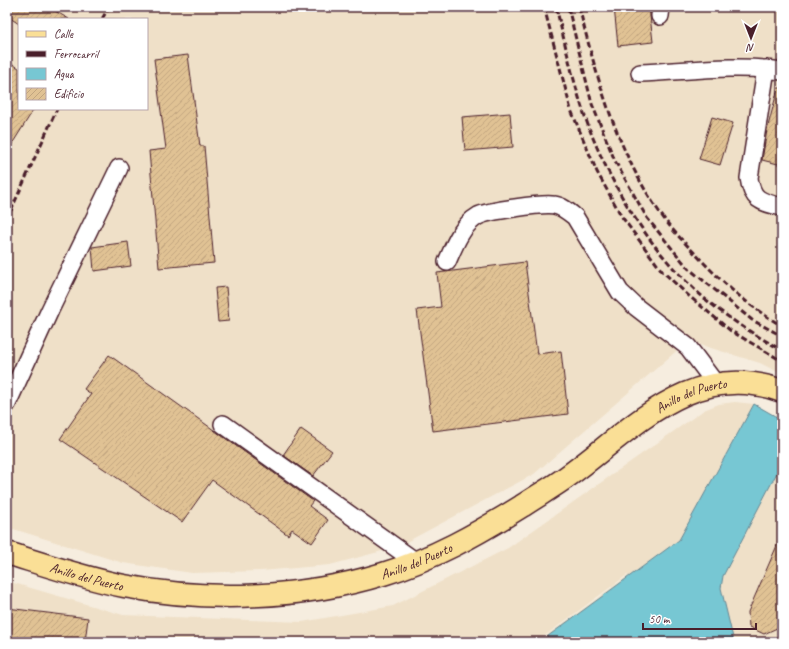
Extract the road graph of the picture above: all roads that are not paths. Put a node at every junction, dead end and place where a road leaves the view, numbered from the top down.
1 (774, 70) edge
2 (640, 73) dead end
3 (119, 168) dead end
4 (782, 207) edge
5 (448, 262) dead end
6 (715, 383) junction
7 (782, 390) edge
8 (7, 404) edge
9 (223, 424) dead end
10 (7, 552) edge
11 (416, 562) junction

1 - 2 lane
1 - 4 lane
3 - 8 lane
5 - 6 lane
6 - 7 main road, Anillo del Puerto
6 - 11 main road, Anillo del Puerto
9 - 11 lane
10 - 11 main road, Anillo del Puerto

